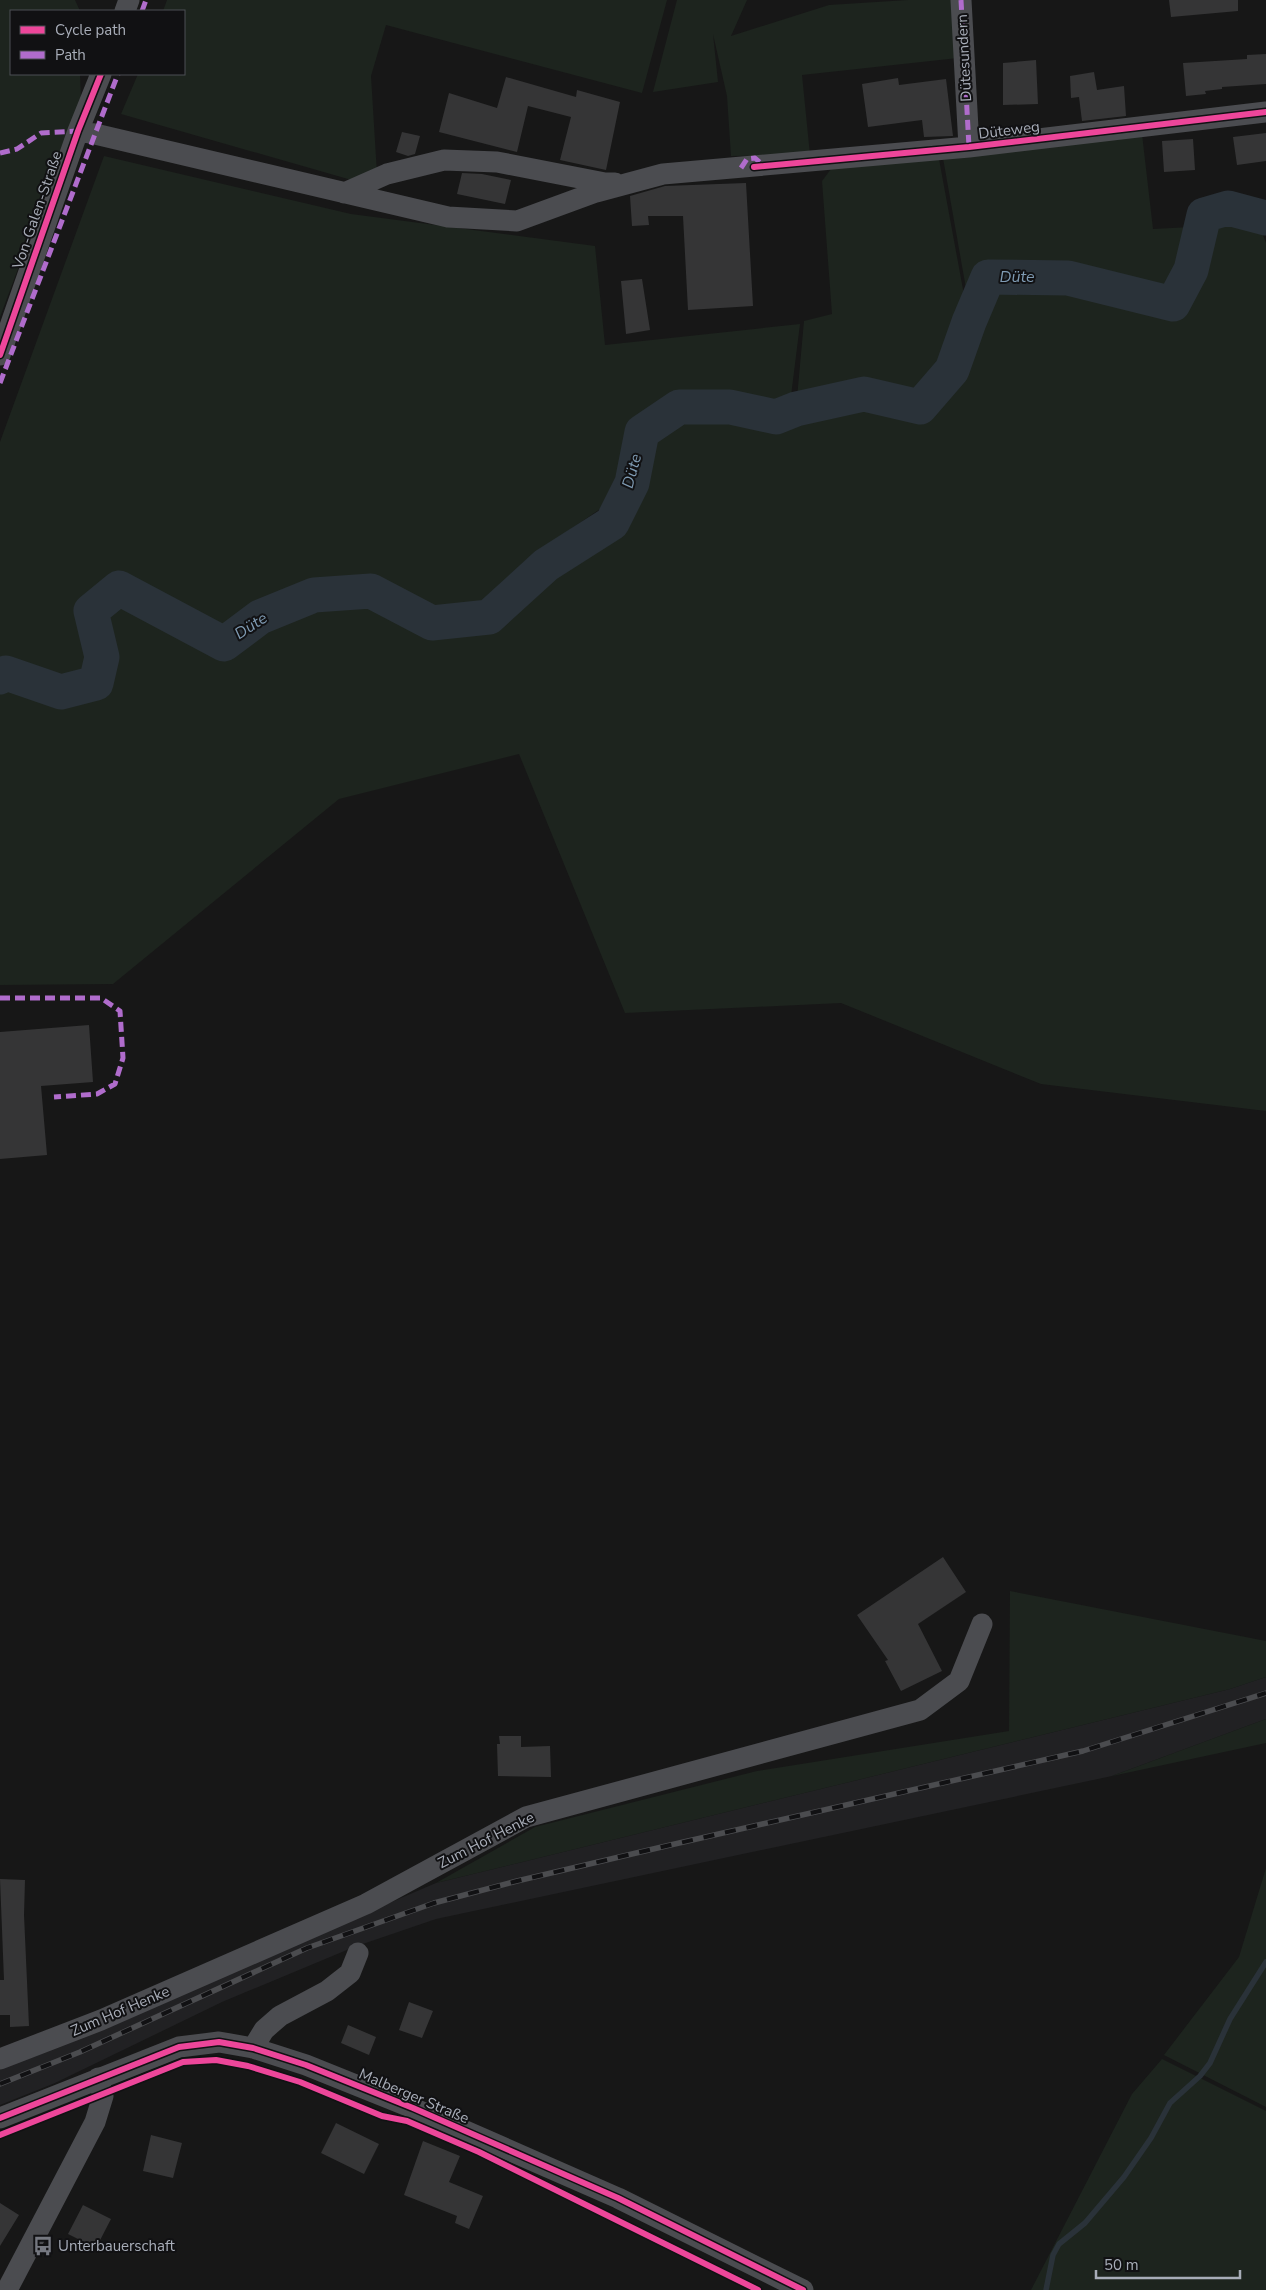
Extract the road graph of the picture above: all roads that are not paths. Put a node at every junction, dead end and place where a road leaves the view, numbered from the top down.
1 (961, 0) edge
2 (100, 75) edge
3 (1266, 112) edge
4 (78, 131) junction
5 (969, 147) junction
6 (634, 182) junction
7 (344, 193) junction
8 (0, 355) edge
9 (982, 1624) dead end
10 (358, 1953) dead end
11 (253, 2048) junction
12 (0, 2059) edge
13 (98, 2078) junction
14 (0, 2118) edge
15 (7, 2290) edge
16 (803, 2290) edge

1 - 5 street, Dütesundern
2 - 4 street, Von-Galen-Straße
3 - 5 street, Düteweg
4 - 7 street
4 - 8 street, Von-Galen-Straße
5 - 6 street, Düteweg
6 - 7 street
6 - 7 street
9 - 12 street, Zum Hof Henke
10 - 11 street
11 - 13 street, Malberger Straße
11 - 16 street, Malberger Straße
13 - 14 street, Malberger Straße
13 - 15 street

